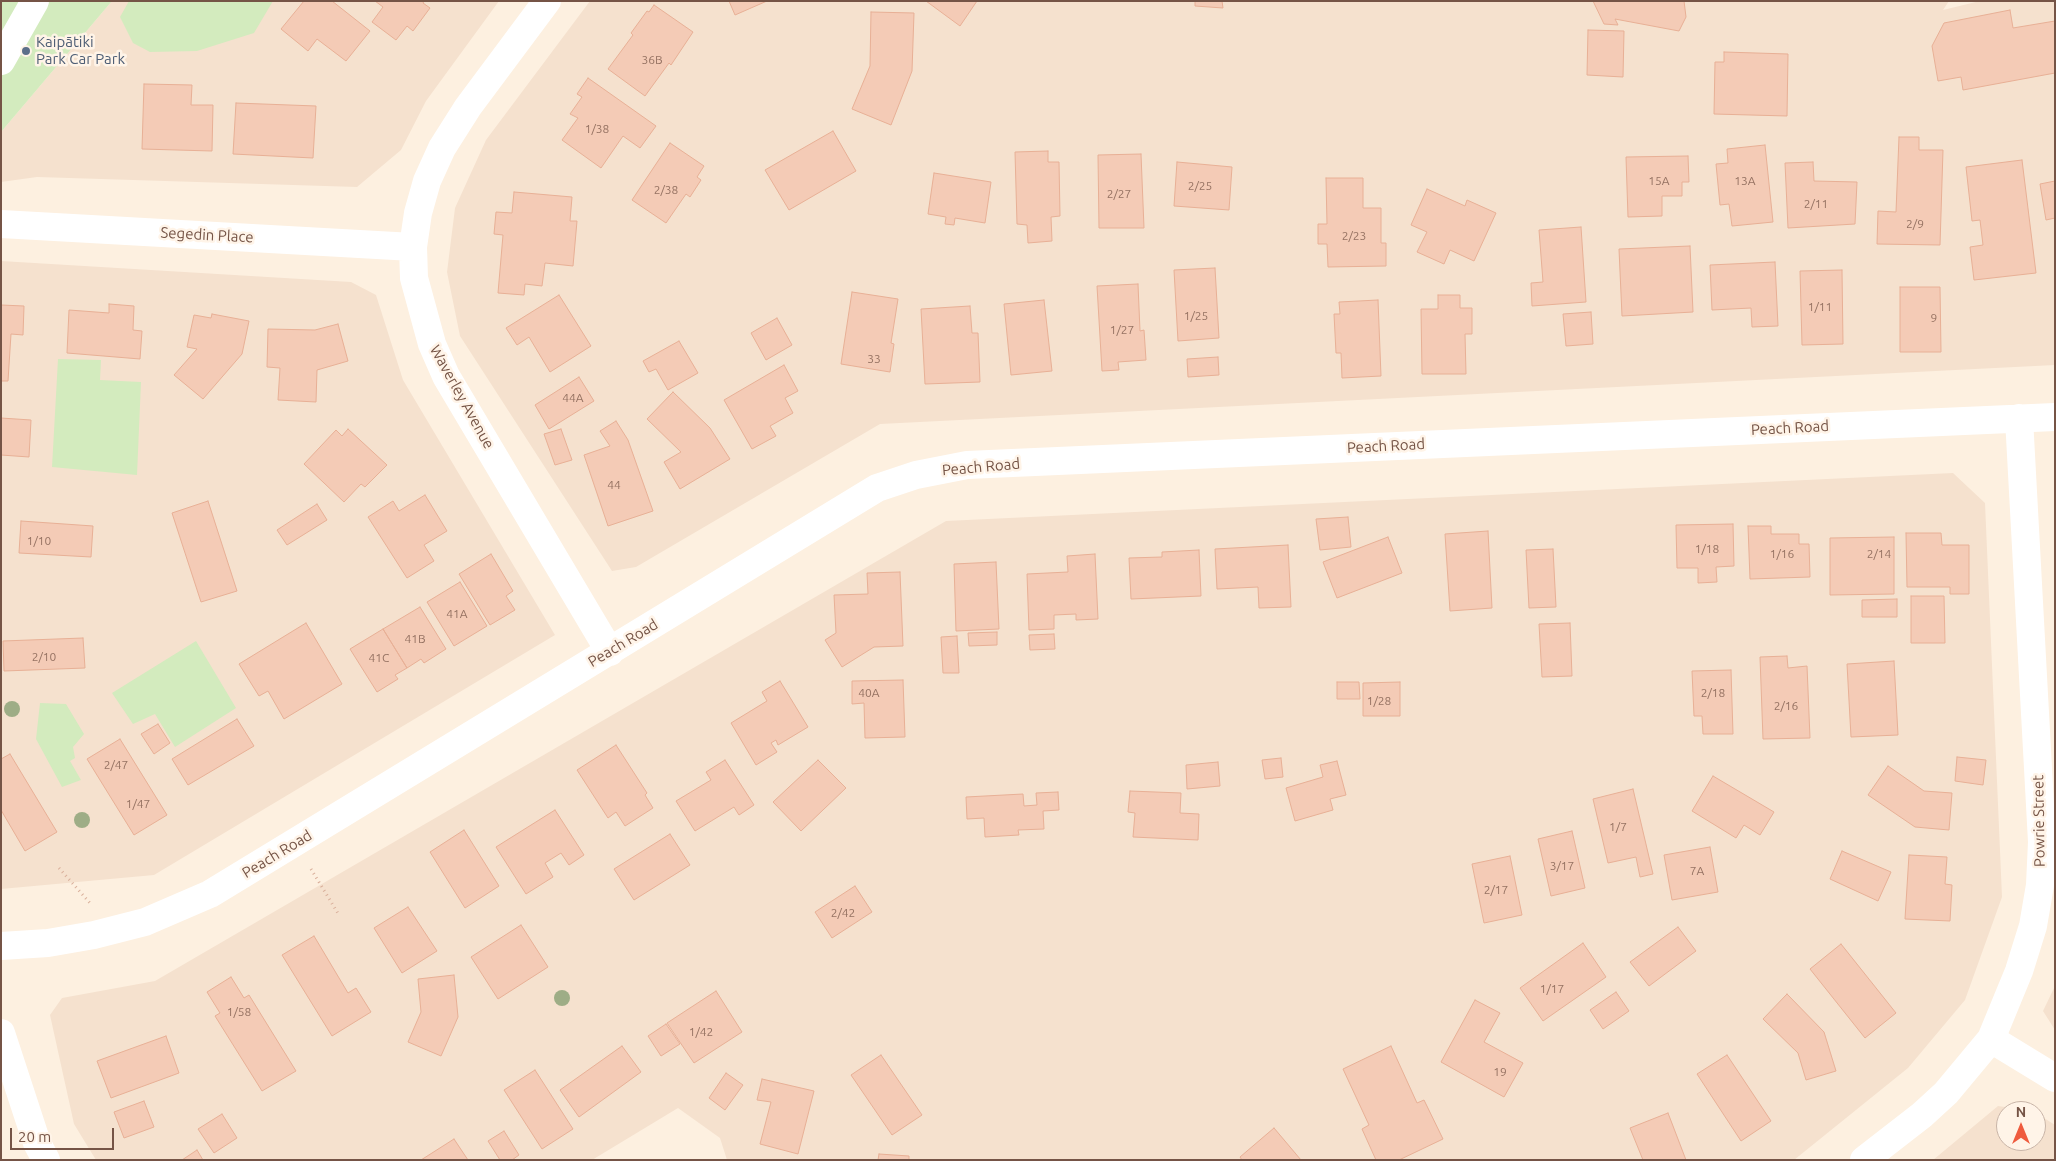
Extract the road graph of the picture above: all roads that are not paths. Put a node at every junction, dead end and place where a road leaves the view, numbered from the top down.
1 (35, 1) edge
2 (547, 1) edge
3 (1, 61) edge
4 (1, 224) edge
5 (414, 247) junction
6 (2055, 417) edge
7 (2020, 418) junction
8 (610, 652) junction
9 (1, 946) edge
10 (1, 1033) edge
11 (1991, 1039) junction
12 (2055, 1078) edge
13 (46, 1160) edge
14 (1864, 1160) edge

1 - 3 street
2 - 5 street, Waverley Avenue
4 - 5 street, Segedin Place
5 - 8 street, Waverley Avenue
6 - 7 street, Peach Road
7 - 8 street, Peach Road
7 - 11 street, Powrie Street
8 - 9 street, Peach Road
10 - 13 street
11 - 12 street
11 - 14 street, Powrie Street

